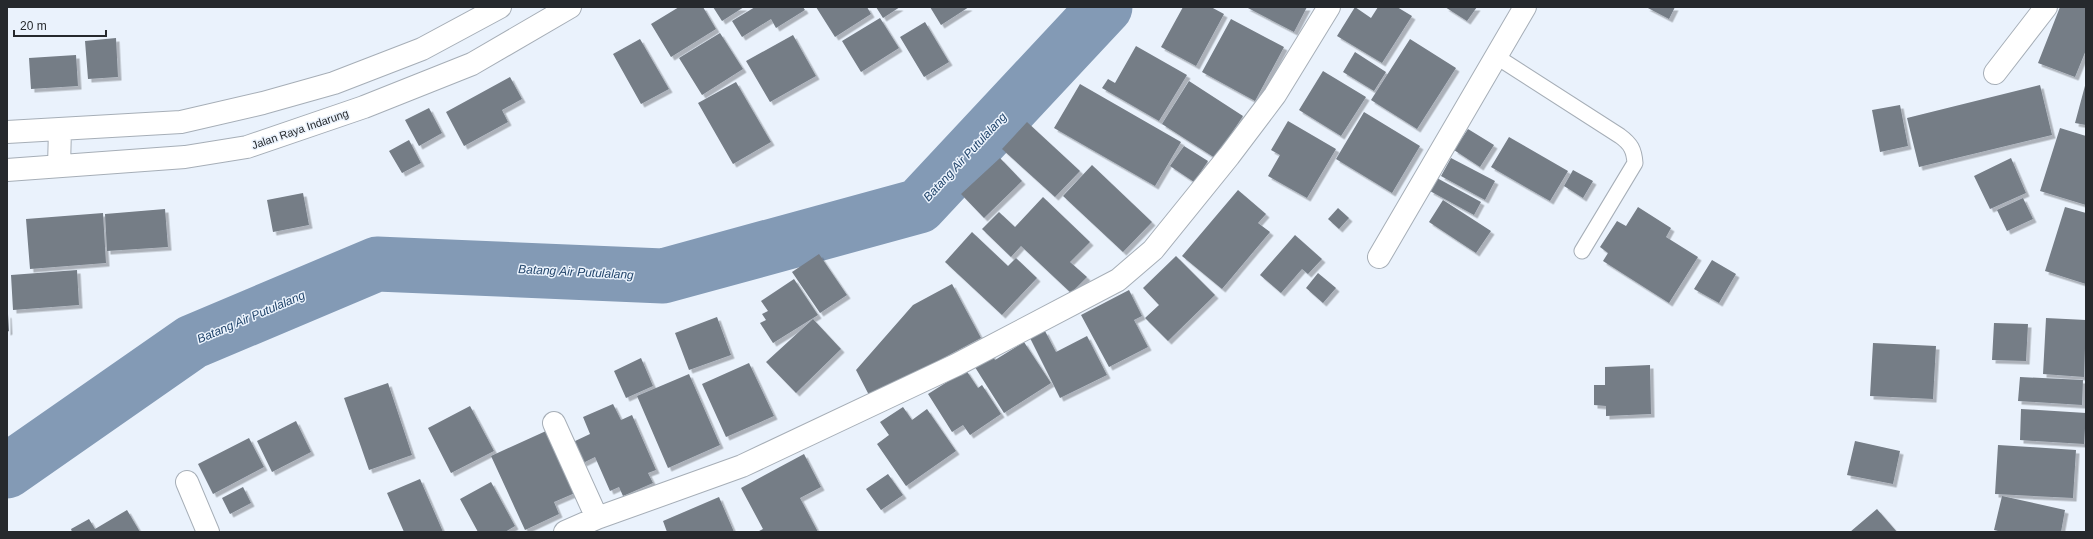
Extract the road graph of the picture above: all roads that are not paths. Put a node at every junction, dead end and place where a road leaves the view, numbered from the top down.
1 (500, 7) edge
2 (569, 7) edge
3 (1329, 7) edge
4 (1525, 7) edge
5 (2046, 7) edge
6 (1497, 57) junction
7 (1995, 73) dead end
8 (60, 129) junction
9 (7, 132) edge
10 (58, 166) junction
11 (7, 170) edge
12 (1582, 251) dead end
13 (1379, 257) dead end
14 (554, 423) dead end
15 (187, 482) dead end
16 (597, 518) junction
17 (208, 532) edge
18 (565, 532) edge

1 - 8 main road
2 - 10 main road, Jalan Raya Indarung
3 - 16 main road
4 - 6 main road
5 - 7 main road
6 - 12 lane
6 - 13 main road
8 - 9 main road
8 - 10 main road
10 - 11 main road, Jalan Raya Indarung
14 - 16 main road
15 - 17 main road
16 - 18 main road

